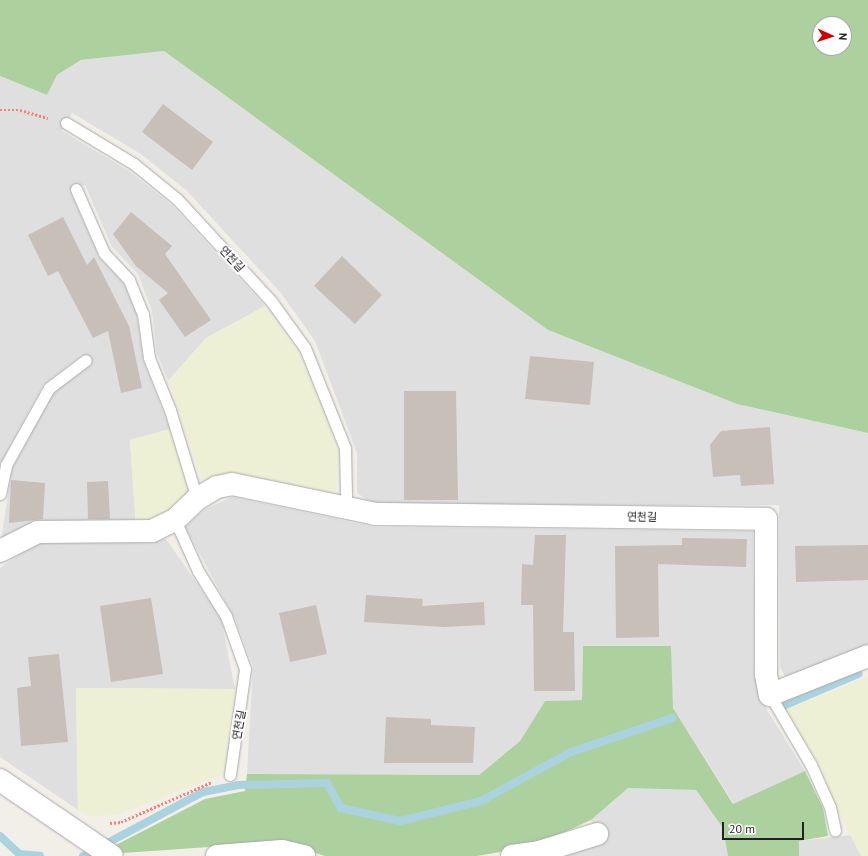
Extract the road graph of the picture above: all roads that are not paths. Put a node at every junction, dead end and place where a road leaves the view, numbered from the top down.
1 (66, 123) road end
2 (76, 189) dead end
3 (86, 360) dead end
4 (0, 494) edge
5 (197, 499) junction
6 (343, 508) junction
7 (175, 520) junction
8 (0, 551) edge
9 (868, 656) edge
10 (770, 695) junction
11 (230, 776) road end
12 (0, 780) edge
13 (835, 830) dead end
14 (597, 834) dead end
15 (110, 855) edge
16 (217, 856) edge
17 (304, 856) edge
18 (512, 856) edge

1 - 6 lane, 연천길
2 - 5 lane
3 - 4 lane
5 - 6 street, 연천길
5 - 7 street, 연천길
6 - 10 street, 연천길
7 - 8 street, 연천길
7 - 11 lane, 연천길
9 - 10 street
10 - 13 lane, 연천길
12 - 15 street
14 - 18 street
16 - 17 street

